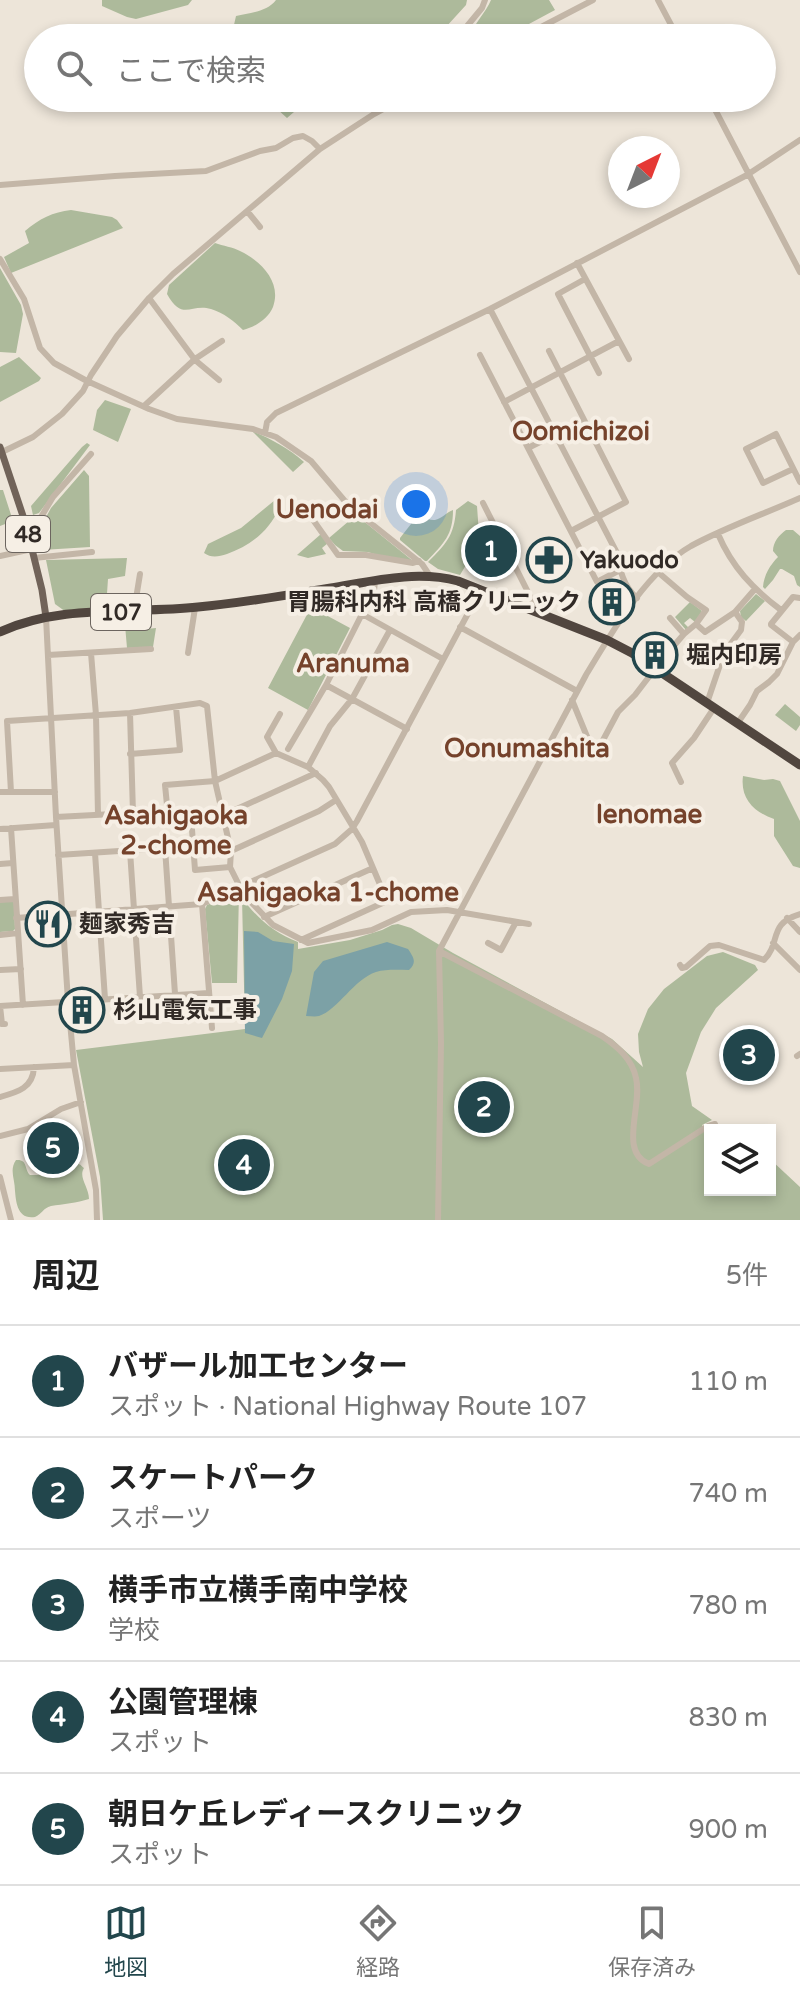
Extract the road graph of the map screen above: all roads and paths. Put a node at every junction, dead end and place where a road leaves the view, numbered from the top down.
1 (485, 0) edge
2 (593, 0) edge
3 (658, 0) edge
4 (469, 24) edge
5 (547, 24) edge
6 (671, 24) edge
7 (378, 112) edge
8 (716, 112) edge
9 (800, 140) edge
10 (320, 149) junction
11 (749, 174) junction
12 (0, 185) edge
13 (247, 211) junction
14 (260, 227) dead end
15 (0, 259) edge
16 (577, 263) junction
17 (800, 272) edge
18 (585, 279) junction
19 (149, 298) junction
20 (490, 309) junction
21 (222, 341) dead end
22 (619, 341) junction
23 (549, 351) dead end
24 (480, 355) dead end
25 (590, 357) junction
26 (629, 359) dead end
27 (195, 360) junction
28 (560, 373) junction
29 (599, 373) dead end
30 (219, 380) dead end
31 (87, 381) junction
32 (531, 387) junction
33 (504, 402) junction
34 (144, 406) junction
35 (584, 420) junction
36 (265, 433) junction
37 (556, 434) junction
38 (528, 448) junction
39 (1, 450) edge
40 (91, 454) dead end
41 (793, 469) junction
42 (800, 482) edge
43 (800, 498) edge
44 (483, 503) dead end
45 (598, 516) junction
46 (311, 517) dead end
47 (26, 525) junction
48 (571, 531) junction
49 (718, 534) junction
50 (92, 552) dead end
51 (33, 553) junction
52 (0, 556) edge
53 (419, 561) junction
54 (620, 570) junction
55 (659, 573) junction
56 (140, 574) dead end
57 (430, 576) junction
58 (375, 581) junction
59 (755, 589) junction
60 (480, 591) junction
61 (637, 598) junction
62 (800, 598) edge
63 (195, 608) junction
64 (534, 610) junction
65 (781, 610) junction
66 (134, 611) junction
67 (735, 612) junction
68 (362, 614) junction
69 (46, 617) junction
70 (670, 618) dead end
71 (696, 624) junction
72 (460, 627) junction
73 (390, 630) junction
74 (0, 632) edge
75 (684, 634) junction
76 (800, 635) edge
77 (607, 640) junction
78 (793, 642) junction
79 (151, 649) dead end
80 (91, 653) junction
81 (188, 653) dead end
82 (48, 655) junction
83 (443, 659) junction
84 (656, 669) junction
85 (326, 685) junction
86 (577, 691) junction
87 (352, 699) junction
88 (572, 700) junction
89 (711, 706) junction
90 (176, 707) junction
91 (130, 713) junction
92 (280, 714) dead end
93 (96, 715) junction
94 (51, 717) junction
95 (737, 724) junction
96 (407, 729) junction
97 (288, 749) dead end
98 (0, 752) edge
99 (8, 752) junction
100 (276, 753) junction
101 (130, 754) junction
102 (800, 765) edge
103 (308, 767) junction
104 (316, 773) junction
105 (215, 781) junction
106 (681, 782) dead end
107 (0, 792) edge
108 (11, 792) junction
109 (55, 792) junction
110 (336, 800) junction
111 (133, 813) junction
112 (98, 815) junction
113 (168, 815) junction
114 (221, 815) junction
115 (191, 816) junction
116 (56, 821) junction
117 (11, 828) junction
118 (0, 829) edge
119 (352, 829) junction
120 (130, 851) junction
121 (231, 851) junction
122 (95, 853) junction
123 (58, 855) junction
124 (13, 863) junction
125 (0, 864) edge
126 (230, 867) junction
127 (373, 868) junction
128 (240, 887) junction
129 (15, 899) junction
130 (0, 900) edge
131 (202, 904) junction
132 (169, 907) junction
133 (133, 910) junction
134 (99, 912) junction
135 (459, 913) junction
136 (800, 914) edge
137 (61, 915) junction
138 (264, 917) junction
139 (16, 918) junction
140 (787, 918) junction
141 (516, 922) junction
142 (529, 924) dead end
143 (800, 932) edge
144 (18, 933) junction
145 (0, 935) edge
146 (301, 940) junction
147 (488, 943) dead end
148 (773, 943) junction
149 (439, 951) junction
150 (680, 965) dead end
151 (21, 969) junction
152 (0, 970) edge
153 (800, 970) edge
154 (209, 993) junction
155 (175, 994) junction
156 (140, 997) junction
157 (105, 999) junction
158 (68, 1001) junction
159 (23, 1005) junction
160 (0, 1006) edge
161 (5, 1024) dead end
162 (212, 1028) dead end
163 (74, 1065) junction
164 (34, 1067) junction
165 (0, 1069) edge
166 (0, 1097) edge
167 (81, 1102) junction
168 (704, 1130) edge
169 (0, 1136) edge
170 (0, 1177) edge
171 (11, 1220) edge
172 (97, 1220) edge
173 (438, 1220) edge

1 - 4 street
2 - 5 street
3 - 6 street
7 - 10 street
8 - 11 street
9 - 11 street
10 - 12 street
10 - 13 street
11 - 16 street
11 - 17 street
13 - 14 street
13 - 19 street
15 - 31 street
16 - 18 street
16 - 20 street
18 - 22 street
18 - 25 street
19 - 27 street
19 - 31 street
20 - 32 street
20 - 36 street
21 - 27 street
22 - 25 street
22 - 26 street
23 - 28 street
24 - 33 street
25 - 28 street
25 - 29 street
27 - 30 street
27 - 34 street
28 - 32 street
28 - 35 street
31 - 34 street
31 - 39 street
32 - 33 street
32 - 37 street
33 - 38 street
34 - 36 street
35 - 37 street
35 - 45 street
36 - 53 street
37 - 38 street
37 - 45 street
38 - 48 street
39 - 47 main road, 48
40 - 47 street
41 - 41 street
41 - 42 street
43 - 49 street
44 - 64 street
45 - 48 street
45 - 54 street
46 - 53 street
47 - 51 main road, 48
48 - 54 street
49 - 55 street
49 - 59 street
50 - 51 street
51 - 52 street
51 - 69 main road, 48
53 - 57 street
54 - 61 street
55 - 61 street
55 - 71 street
56 - 66 street
57 - 58 highway, 107
57 - 60 highway, 107
58 - 63 highway, 107
58 - 68 street
59 - 65 street
59 - 67 street
60 - 64 highway, 107
60 - 72 street
61 - 77 street
62 - 65 street
63 - 66 highway, 107
63 - 81 street
64 - 77 highway, 107
65 - 78 street
66 - 69 highway, 107
67 - 71 street
67 - 89 street
68 - 73 street
68 - 85 street
69 - 74 highway, 107
69 - 82 street
70 - 75 street
71 - 75 street
72 - 83 street
72 - 86 street
73 - 83 street
73 - 87 street
75 - 84 street
76 - 78 street
77 - 84 highway, 107
77 - 86 street
78 - 95 street
79 - 80 street
80 - 82 street
80 - 93 street
82 - 94 street
83 - 96 street
84 - 88 street
84 - 89 highway, 107
85 - 87 street
85 - 97 street
86 - 88 street
87 - 96 street
87 - 103 street
88 - 135 street
89 - 95 highway, 107
89 - 106 street
90 - 91 street
90 - 101 street
90 - 105 street
91 - 93 street
91 - 101 street
92 - 100 street
93 - 94 street
93 - 112 street
94 - 99 street
94 - 109 street
95 - 102 highway, 107
96 - 119 street
98 - 99 street
99 - 108 street
100 - 103 street
100 - 105 street
101 - 111 street
103 - 104 street
104 - 110 street
104 - 114 street
105 - 113 street
105 - 114 street
107 - 108 street
108 - 109 street
109 - 116 street
110 - 119 street
110 - 121 street
111 - 112 street
111 - 113 street
112 - 116 street
113 - 115 street
114 - 115 street
114 - 121 street
115 - 126 street
116 - 117 street
116 - 123 street
117 - 118 street
117 - 124 street
119 - 127 street
119 - 128 street
120 - 122 street
120 - 132 street
120 - 133 street
121 - 126 street
122 - 123 street
122 - 134 street
123 - 137 street
124 - 125 street
124 - 129 street
126 - 128 street
127 - 138 street
127 - 146 street
128 - 131 street
128 - 138 street
129 - 130 street
129 - 139 street
131 - 132 street
131 - 154 street
132 - 133 street
132 - 155 street
133 - 134 street
133 - 156 street
134 - 137 street
134 - 157 street
135 - 141 street
135 - 146 street
135 - 149 street
136 - 140 street
137 - 139 street
137 - 158 street
138 - 146 street
139 - 144 street
140 - 143 street
140 - 148 street
141 - 142 street
141 - 147 street
144 - 145 street
144 - 151 street
148 - 150 street
148 - 153 street
149 - 168 street
149 - 173 street
151 - 152 street
151 - 159 street
154 - 155 street
154 - 162 street
155 - 156 street
156 - 157 street
157 - 158 street
158 - 159 street
158 - 163 street
159 - 160 street
160 - 161 street
163 - 164 street
163 - 167 street
164 - 165 street
164 - 166 street
167 - 169 street
167 - 172 street
170 - 171 street

